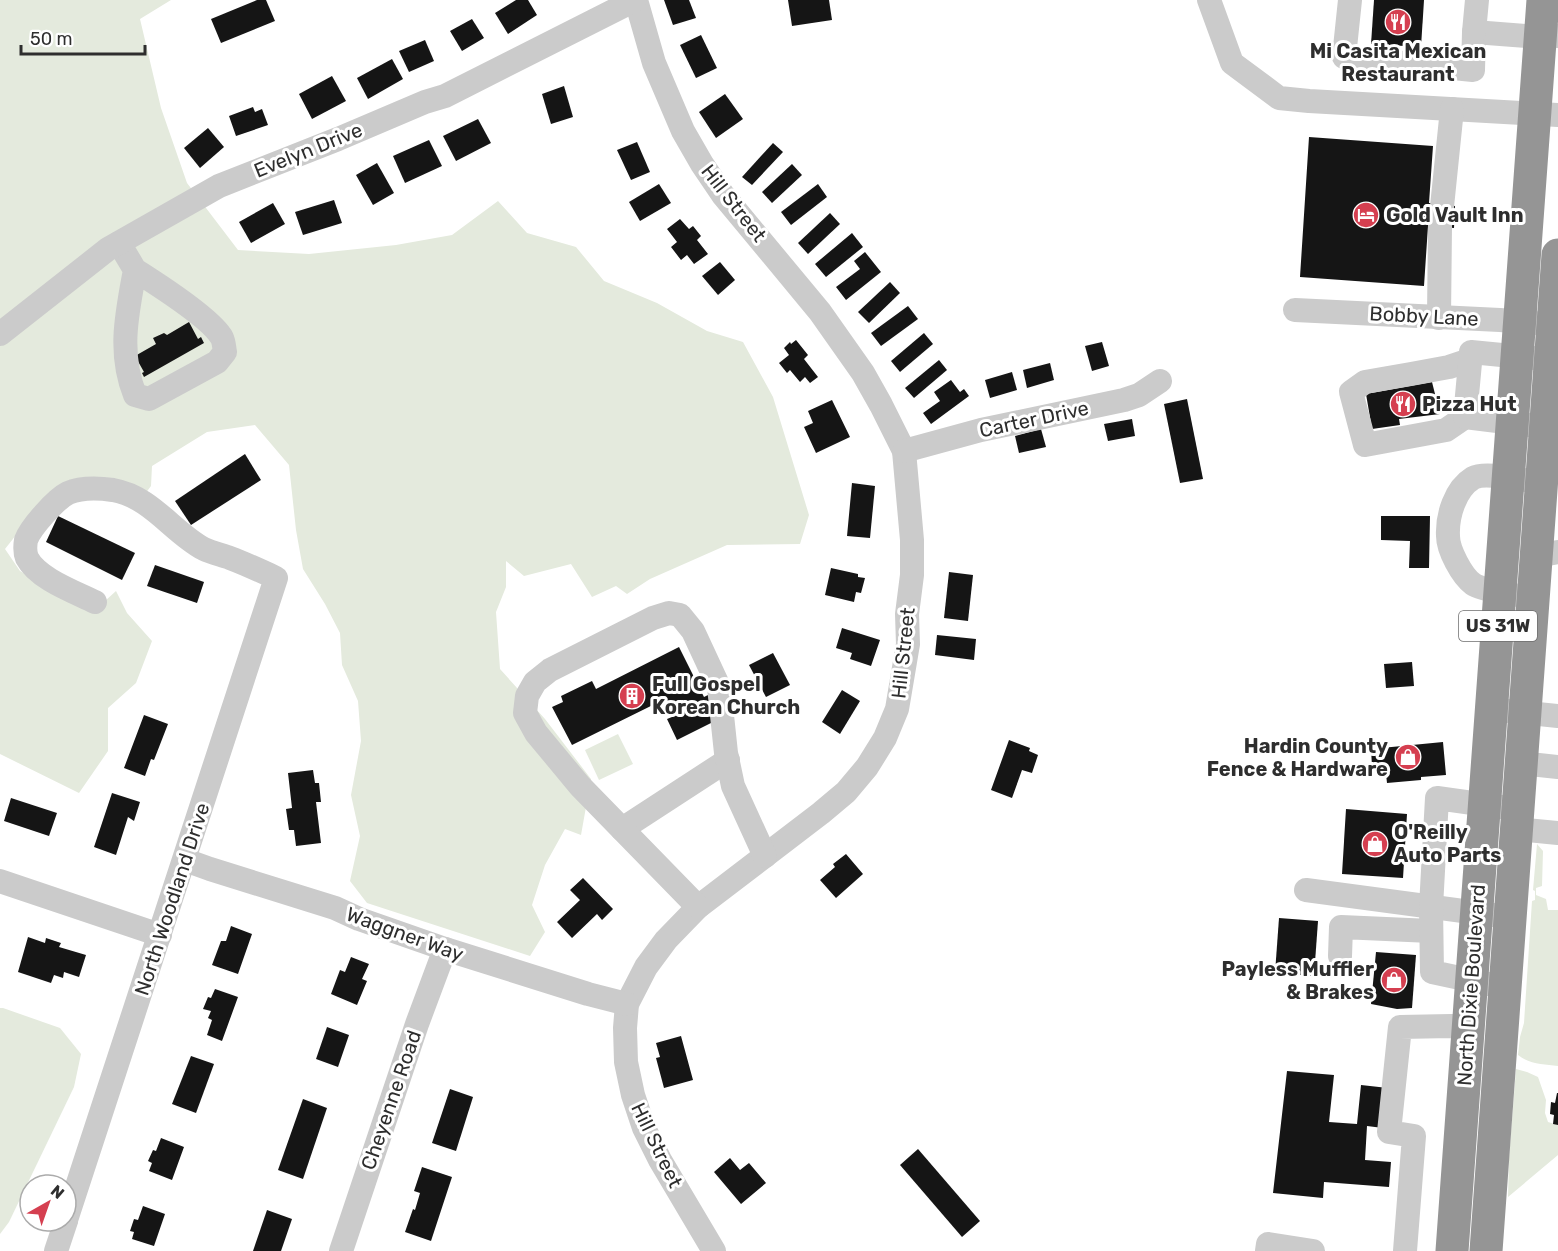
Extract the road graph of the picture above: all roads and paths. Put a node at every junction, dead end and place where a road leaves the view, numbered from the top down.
1 (636, 0) edge
2 (1209, 0) edge
3 (1350, 0) edge
4 (1477, 0) edge
5 (1543, 0) edge
6 (1474, 33) junction
7 (1549, 37) edge
8 (1452, 109) junction
9 (1546, 114) edge
10 (119, 243) junction
11 (1558, 255) edge
12 (135, 270) junction
13 (1294, 310) dead end
14 (1439, 318) junction
15 (1520, 322) junction
16 (1553, 324) junction
17 (0, 334) edge
18 (1517, 356) junction
19 (1470, 360) junction
20 (1550, 360) junction
21 (1160, 381) dead end
22 (1465, 417) junction
23 (1512, 423) junction
24 (1546, 427) junction
25 (904, 451) junction
26 (1509, 478) junction
27 (1542, 482) junction
28 (1548, 554) edge
29 (1500, 592) junction
30 (1534, 599) junction
31 (95, 602) dead end
32 (1492, 710) junction
33 (1525, 713) junction
34 (1558, 716) edge
35 (728, 760) junction
36 (1521, 763) junction
37 (1558, 767) edge
38 (1485, 805) junction
39 (1517, 819) junction
40 (622, 829) junction
41 (1558, 833) edge
42 (765, 856) junction
43 (185, 860) junction
44 (0, 881) edge
45 (1306, 890) dead end
46 (1431, 906) junction
47 (698, 907) junction
48 (1477, 913) junction
49 (1510, 917) junction
50 (1431, 931) junction
51 (160, 934) junction
52 (444, 949) junction
53 (1340, 956) dead end
54 (1472, 980) junction
55 (1505, 987) junction
56 (627, 1004) junction
57 (1468, 1028) junction
58 (78, 1184) edge
59 (62, 1233) edge
60 (56, 1251) edge
61 (341, 1251) edge
62 (714, 1251) edge
63 (1267, 1251) edge
64 (1313, 1251) edge
65 (1405, 1251) edge
66 (1452, 1251) edge
67 (1486, 1251) edge

1 - 10 street, Evelyn Drive
1 - 25 street, Hill Street
2 - 8 street
3 - 6 street
4 - 6 street
5 - 7 highway, North Dixie Boulevard / US 31W
6 - 7 street
7 - 9 highway, North Dixie Boulevard / US 31W
8 - 9 street
8 - 14 street
9 - 15 highway, North Dixie Boulevard / US 31W
10 - 12 street
10 - 17 street, Evelyn Drive
11 - 16 highway, North Dixie Boulevard / US 31W
12 - 12 street
13 - 14 street, Bobby Lane
14 - 15 street, Bobby Lane
15 - 16 street, Bobby Lane
15 - 18 highway, North Dixie Boulevard / US 31W
16 - 20 highway, North Dixie Boulevard / US 31W
18 - 19 street
18 - 20 street
18 - 23 highway, North Dixie Boulevard / US 31W
19 - 22 street
19 - 22 street
20 - 24 highway, North Dixie Boulevard / US 31W
21 - 25 street, Carter Drive
22 - 23 street
23 - 24 street
23 - 26 highway, North Dixie Boulevard / US 31W
24 - 27 highway, North Dixie Boulevard / US 31W
25 - 42 street, Hill Street
26 - 27 street
26 - 29 highway, North Dixie Boulevard / US 31W
26 - 29 street
27 - 28 highway, North Dixie Boulevard / US 31W
28 - 30 highway, North Dixie Boulevard / US 31W
29 - 30 street
29 - 32 highway, North Dixie Boulevard / US 31W
30 - 33 highway, North Dixie Boulevard / US 31W
31 - 43 street, North Woodland Drive
32 - 33 street
32 - 38 highway, North Dixie Boulevard / US 31W
33 - 34 street
33 - 36 highway, North Dixie Boulevard / US 31W
35 - 40 street
35 - 40 street
35 - 42 street
36 - 37 street
36 - 39 highway, North Dixie Boulevard / US 31W
38 - 39 street
38 - 46 street
38 - 48 highway, North Dixie Boulevard / US 31W
39 - 41 street
39 - 49 highway, North Dixie Boulevard / US 31W
40 - 47 street
42 - 47 street, Hill Street
43 - 51 street, North Woodland Drive
43 - 52 street, Waggner Way
44 - 51 street
45 - 46 street
46 - 48 street
46 - 50 street
47 - 56 street, Hill Street
48 - 49 street
48 - 54 highway, North Dixie Boulevard / US 31W
49 - 55 highway, North Dixie Boulevard / US 31W
50 - 53 street
50 - 54 street
51 - 58 street, North Woodland Drive
52 - 56 street, Waggner Way
52 - 61 street, Cheyenne Road
54 - 55 street
54 - 57 highway, North Dixie Boulevard / US 31W
55 - 67 highway, North Dixie Boulevard / US 31W
56 - 62 street, Hill Street
57 - 65 street
57 - 66 highway, North Dixie Boulevard / US 31W
59 - 60 street, North Woodland Drive
63 - 64 street

